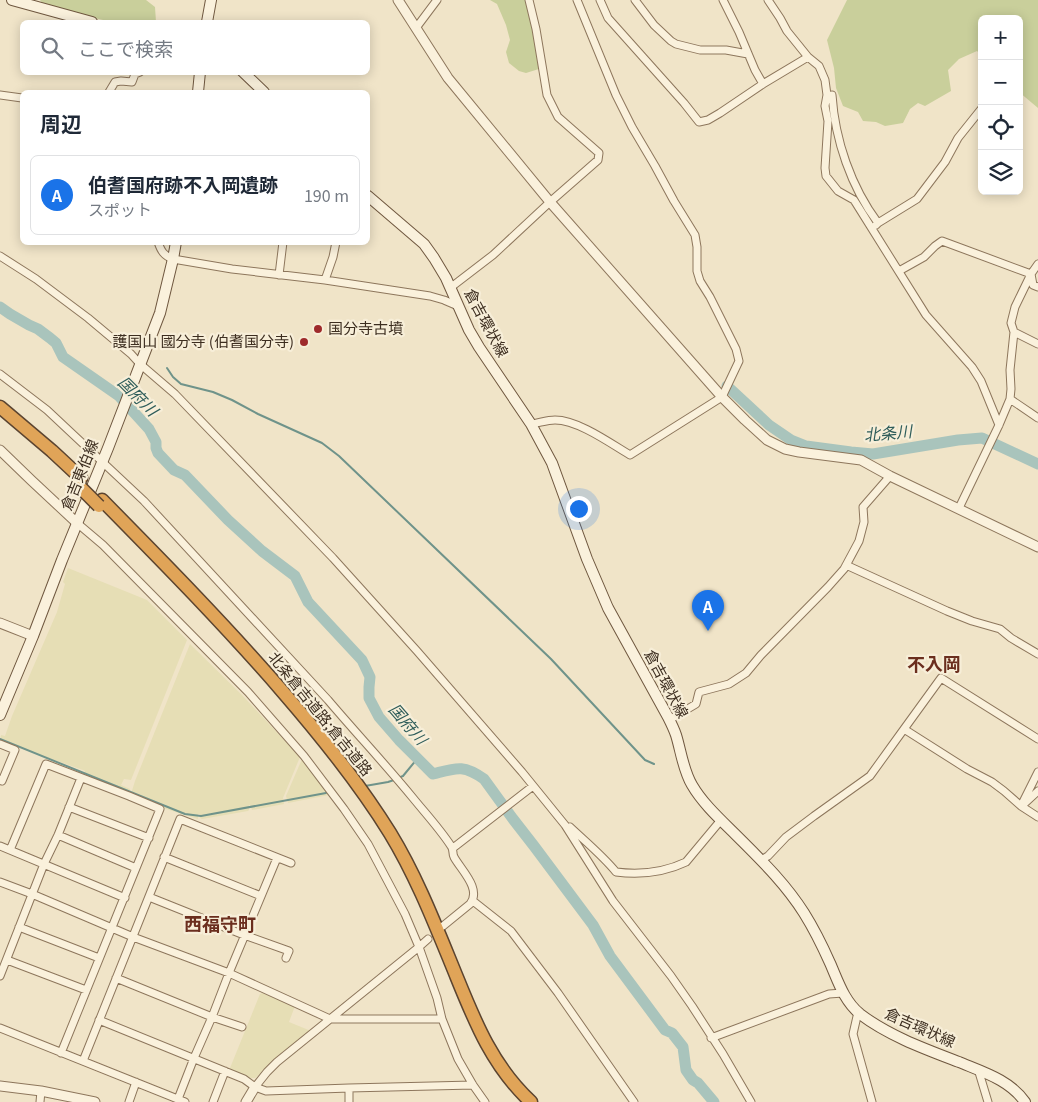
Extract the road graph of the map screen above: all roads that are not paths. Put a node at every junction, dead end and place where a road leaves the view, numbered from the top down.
1 (12, 0) edge
2 (211, 0) edge
3 (398, 0) edge
4 (437, 0) edge
5 (530, 0) edge
6 (577, 0) edge
7 (600, 0) edge
8 (635, 0) edge
9 (723, 0) edge
10 (768, 0) edge
11 (85, 20) edge
12 (208, 20) edge
13 (416, 28) junction
14 (748, 54) junction
15 (808, 57) junction
16 (135, 75) edge
17 (200, 75) edge
18 (246, 75) edge
19 (763, 84) junction
20 (110, 90) edge
21 (198, 90) edge
22 (262, 90) edge
23 (0, 95) edge
24 (832, 95) dead end
25 (20, 98) edge
26 (978, 113) edge
27 (370, 198) edge
28 (550, 202) junction
29 (878, 223) junction
30 (872, 228) junction
31 (159, 245) edge
32 (175, 245) edge
33 (283, 245) edge
34 (335, 245) edge
35 (0, 256) edge
36 (173, 259) junction
37 (1038, 264) edge
38 (899, 271) junction
39 (1031, 274) junction
40 (279, 275) junction
41 (325, 280) junction
42 (1038, 287) edge
43 (450, 288) junction
44 (458, 306) junction
45 (1014, 332) junction
46 (1038, 344) edge
47 (138, 368) junction
48 (0, 374) edge
49 (722, 397) junction
50 (1010, 399) junction
51 (0, 407) edge
52 (0, 415) edge
53 (1038, 418) edge
54 (531, 424) junction
55 (999, 426) junction
56 (0, 450) edge
57 (102, 461) junction
58 (890, 476) junction
59 (79, 481) junction
60 (101, 503) junction
61 (959, 508) junction
62 (78, 523) junction
63 (1038, 547) edge
64 (846, 565) junction
65 (0, 623) edge
66 (33, 636) junction
67 (1038, 654) edge
68 (0, 715) edge
69 (669, 720) junction
70 (904, 729) junction
71 (1038, 739) edge
72 (0, 744) edge
73 (1038, 772) edge
74 (81, 778) junction
75 (0, 780) edge
76 (533, 786) junction
77 (1038, 791) edge
78 (1021, 806) junction
79 (69, 807) junction
80 (1038, 817) edge
81 (721, 820) junction
82 (565, 825) junction
83 (58, 835) junction
84 (149, 838) junction
85 (0, 846) edge
86 (455, 846) junction
87 (10, 850) junction
88 (164, 857) junction
89 (276, 858) junction
90 (761, 860) junction
91 (291, 863) dead end
92 (44, 864) junction
93 (136, 868) junction
94 (0, 882) edge
95 (32, 894) junction
96 (261, 896) junction
97 (149, 897) junction
98 (125, 898) junction
99 (473, 901) junction
100 (443, 926) dead end
101 (19, 927) junction
102 (111, 928) junction
103 (244, 935) junction
104 (133, 937) junction
105 (428, 939) dead end
106 (419, 947) junction
107 (99, 958) junction
108 (286, 958) dead end
109 (7, 960) junction
110 (229, 973) junction
111 (0, 976) edge
112 (116, 978) junction
113 (86, 990) junction
114 (843, 993) junction
115 (858, 1012) junction
116 (212, 1017) junction
117 (330, 1019) junction
118 (442, 1019) junction
119 (99, 1020) junction
120 (242, 1027) dead end
121 (0, 1028) edge
122 (712, 1038) junction
123 (61, 1053) junction
124 (194, 1058) junction
125 (83, 1061) junction
126 (978, 1069) junction
127 (225, 1071) junction
128 (136, 1082) junction
129 (473, 1085) junction
130 (0, 1086) edge
131 (255, 1087) junction
132 (350, 1088) junction
133 (41, 1090) junction
134 (182, 1101) edge
135 (40, 1102) edge
136 (95, 1102) edge
137 (128, 1102) edge
138 (213, 1102) edge
139 (246, 1102) edge
140 (349, 1102) edge
141 (485, 1102) edge
142 (520, 1102) edge
143 (531, 1102) edge
144 (634, 1102) edge
145 (751, 1102) edge
146 (872, 1102) edge
147 (988, 1102) edge
148 (1026, 1102) edge

1 - 11 main road
2 - 12 main road
3 - 13 street
4 - 13 street
5 - 28 street
6 - 49 street
7 - 19 street
8 - 14 street
9 - 14 street
10 - 15 street
13 - 28 street
14 - 19 street
15 - 19 street
15 - 30 street
16 - 20 street
17 - 21 main road
18 - 22 main road
23 - 25 street
24 - 29 street
26 - 29 street
27 - 43 main road, 倉吉環状線
28 - 43 street
28 - 49 street
29 - 30 street
30 - 38 street
31 - 36 street
32 - 36 main road, 倉吉東伯線
33 - 40 street
34 - 41 street
35 - 47 street
36 - 40 street
36 - 47 main road, 倉吉東伯線
37 - 39 street
38 - 39 street
38 - 55 street
39 - 42 street
39 - 45 street
40 - 41 street
41 - 44 street
43 - 44 main road, 倉吉環状線
44 - 54 main road, 倉吉環状線
45 - 46 street
45 - 50 street
47 - 57 main road, 倉吉東伯線
47 - 76 street
48 - 57 street
49 - 54 street
49 - 58 street
50 - 53 street
50 - 55 street
51 - 59 highway, 北条倉吉道路;倉吉道路
52 - 59 highway, 北条倉吉道路;倉吉道路
54 - 69 main road, 倉吉環状線
55 - 61 street
56 - 62 street
57 - 62 main road, 倉吉東伯線
57 - 86 street
58 - 61 street
58 - 64 street
59 - 60 highway, 北条倉吉道路;倉吉道路, bridge
60 - 142 highway, 北条倉吉道路;倉吉道路
60 - 143 highway, 北条倉吉道路;倉吉道路
61 - 63 street
62 - 66 main road, 倉吉東伯線
62 - 106 street
64 - 67 street
64 - 69 street
65 - 66 street
66 - 68 main road, 倉吉東伯線
69 - 81 main road, 倉吉環状線
70 - 71 street
70 - 78 street
70 - 90 street
72 - 75 street
73 - 78 street
74 - 79 street
74 - 84 street
74 - 87 street
76 - 82 street
76 - 86 street
77 - 78 street
78 - 80 street
79 - 83 street
79 - 84 street
81 - 82 street
81 - 90 main road, 倉吉環状線
82 - 122 street
83 - 92 street
83 - 93 street
84 - 93 street
85 - 87 street
86 - 99 street
87 - 92 street
88 - 89 street
88 - 96 street
88 - 97 street
89 - 91 street
89 - 96 street
90 - 114 main road, 倉吉環状線
92 - 95 street
92 - 98 street
93 - 98 street
94 - 95 street
95 - 101 street
95 - 102 street
96 - 103 street
97 - 103 street
97 - 104 street
98 - 102 street
99 - 100 street
99 - 144 street
101 - 107 street
101 - 109 street
102 - 104 street
102 - 107 street
103 - 108 street
103 - 110 street
104 - 110 street
104 - 112 street
105 - 106 street
106 - 117 street
106 - 118 street
107 - 113 street
109 - 111 street
109 - 113 street
110 - 116 street
110 - 117 street
112 - 116 street
112 - 119 street
113 - 123 street
114 - 115 main road, 倉吉環状線
114 - 122 street
115 - 126 main road, 倉吉環状線
115 - 146 street
116 - 120 street
116 - 124 street
117 - 118 street
117 - 131 street
118 - 129 street
119 - 124 street
119 - 125 street
121 - 123 street
122 - 145 street
123 - 125 street
124 - 127 street
124 - 134 street
125 - 128 street
126 - 147 street
126 - 148 main road, 倉吉環状線
127 - 131 street
127 - 138 street
128 - 134 street
128 - 137 street
129 - 132 street
129 - 141 street
130 - 133 street
131 - 132 street
131 - 139 street
132 - 140 street
133 - 135 street
133 - 136 street

